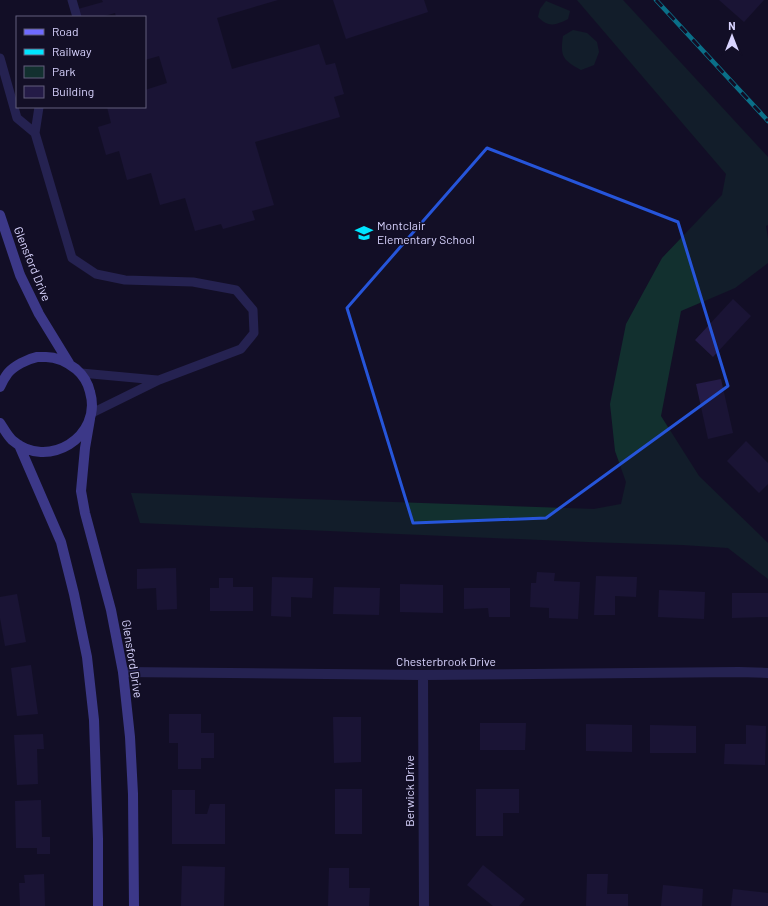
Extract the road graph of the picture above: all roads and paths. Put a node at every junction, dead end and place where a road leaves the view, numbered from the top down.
1 (72, 0) edge
2 (77, 16) edge
3 (0, 58) edge
4 (39, 108) edge
5 (34, 133) junction
6 (0, 215) edge
7 (68, 363) junction
8 (81, 374) junction
9 (159, 380) junction
10 (0, 387) edge
11 (91, 416) junction
12 (0, 423) edge
13 (3, 434) edge
14 (19, 445) junction
15 (123, 672) junction
16 (768, 673) edge
17 (423, 675) junction
18 (98, 906) edge
19 (134, 906) edge
20 (424, 906) edge

1 - 2 lane
3 - 5 lane
4 - 5 lane
5 - 9 lane
6 - 7 main road, Glensford Drive
7 - 8 main road
7 - 10 main road
8 - 9 lane
8 - 11 main road, Glensford Drive
9 - 11 lane
11 - 14 main road
11 - 15 main road, Glensford Drive
12 - 13 main road
13 - 14 main road
14 - 18 main road
15 - 17 street, Chesterbrook Drive
15 - 19 main road, Glensford Drive
16 - 17 street, Chesterbrook Drive
17 - 20 street, Berwick Drive

